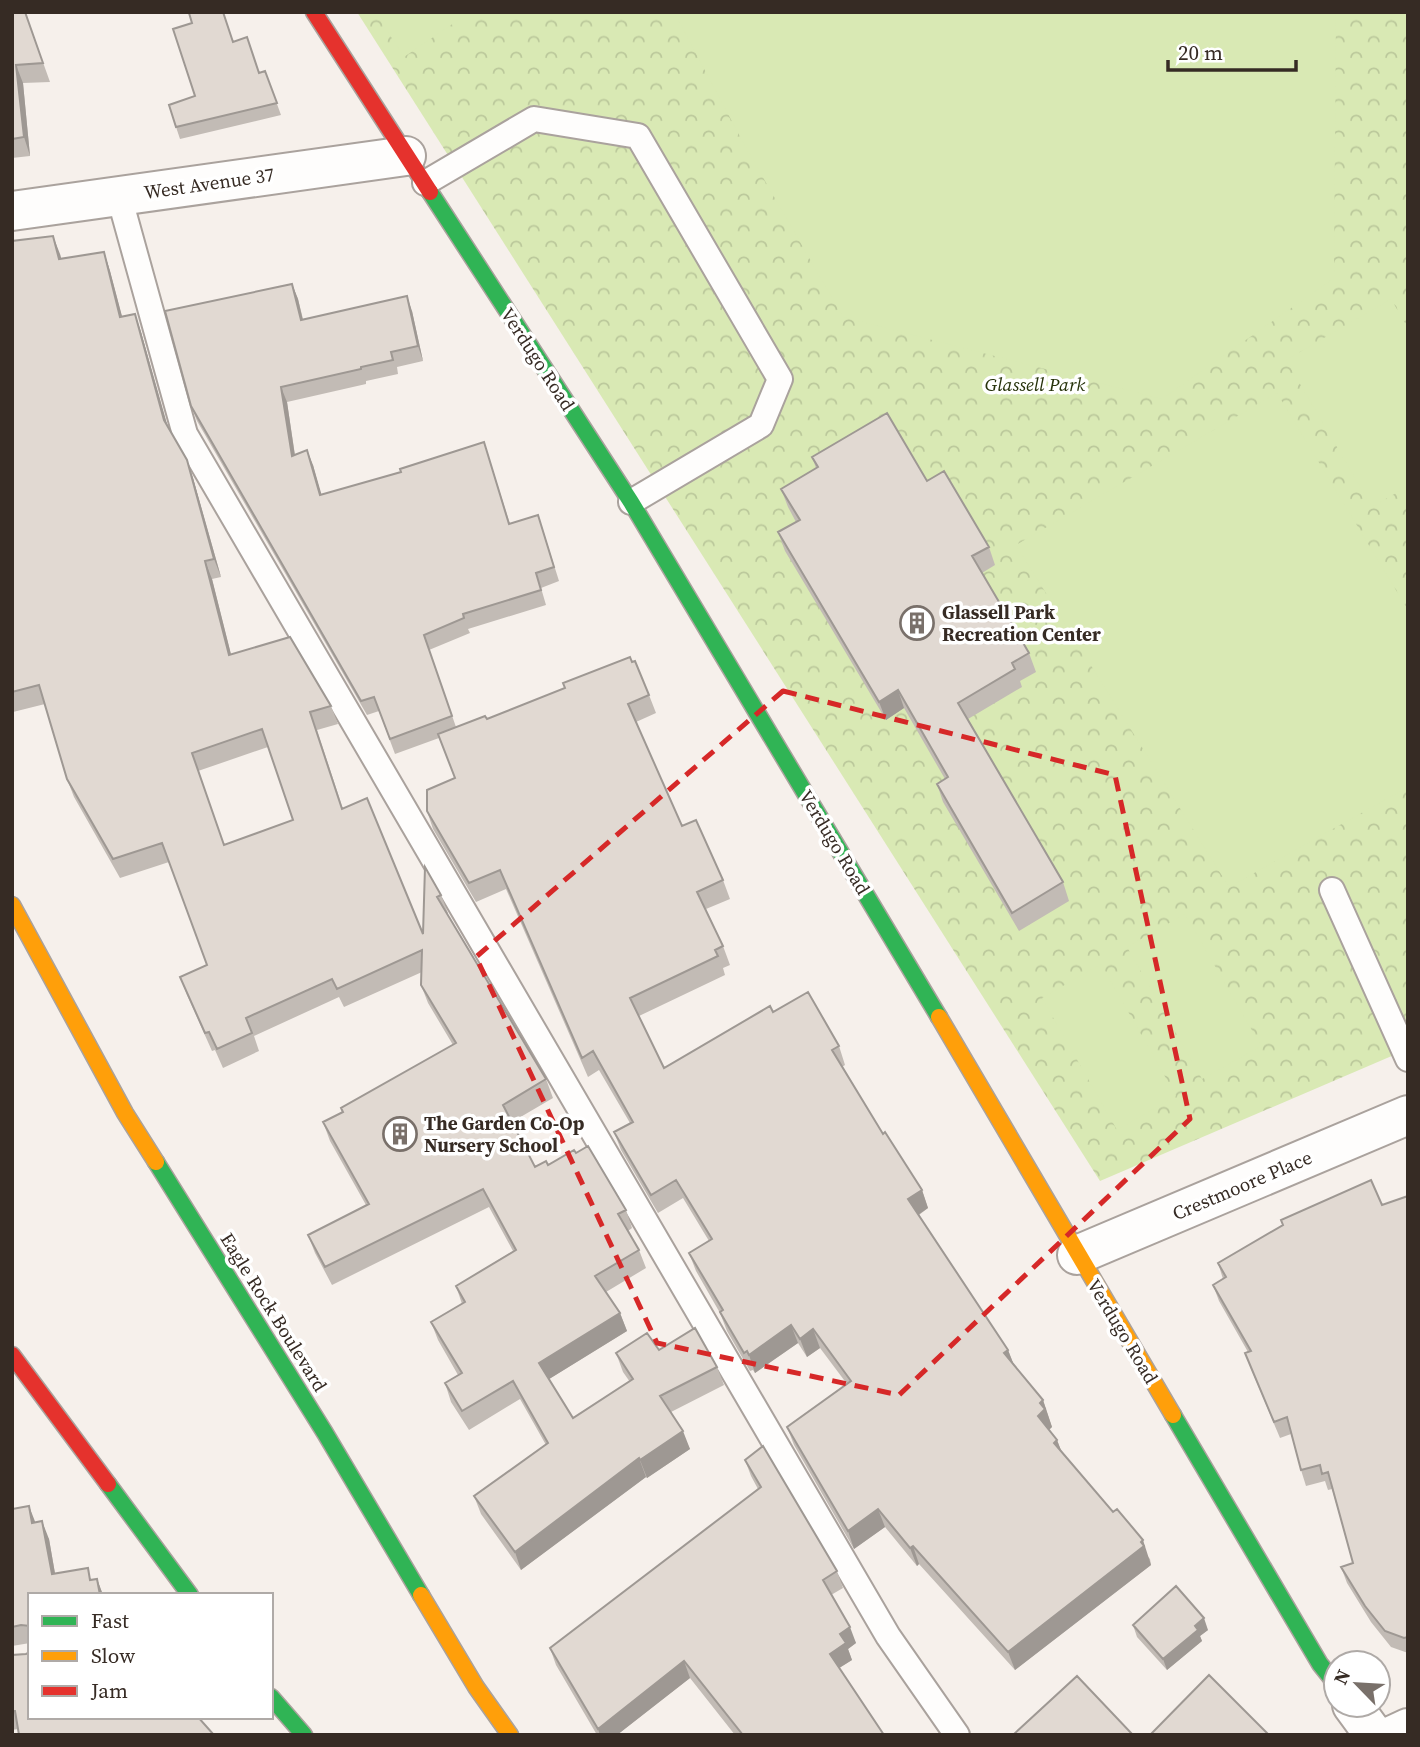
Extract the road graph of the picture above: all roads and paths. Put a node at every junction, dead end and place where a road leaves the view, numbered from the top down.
1 (314, 12) edge
2 (416, 170) junction
3 (119, 196) junction
4 (12, 211) edge
5 (631, 502) junction
6 (1332, 890) dead end
7 (12, 905) edge
8 (1408, 1059) edge
9 (1408, 1115) edge
10 (1077, 1255) junction
11 (12, 1355) edge
12 (189, 1593) edge
13 (1322, 1665) edge
14 (476, 1687) junction
15 (273, 1699) edge
16 (1362, 1719) edge
17 (479, 1723) dead end
18 (1408, 1728) edge
19 (304, 1735) edge
20 (510, 1735) edge
21 (957, 1735) edge
22 (1374, 1735) edge
23 (1393, 1735) edge

1 - 2 street, Verdugo Road
2 - 3 street, West Avenue 37
2 - 5 street, Verdugo Road
2 - 5 lane
3 - 4 street, West Avenue 37
3 - 21 lane
5 - 10 street, Verdugo Road
6 - 8 lane
7 - 14 street, Eagle Rock Boulevard
9 - 10 street, Crestmoore Place
10 - 13 street, Verdugo Road
11 - 12 street
14 - 17 street
14 - 20 street, Eagle Rock Boulevard
15 - 19 street
16 - 22 street
18 - 23 street

